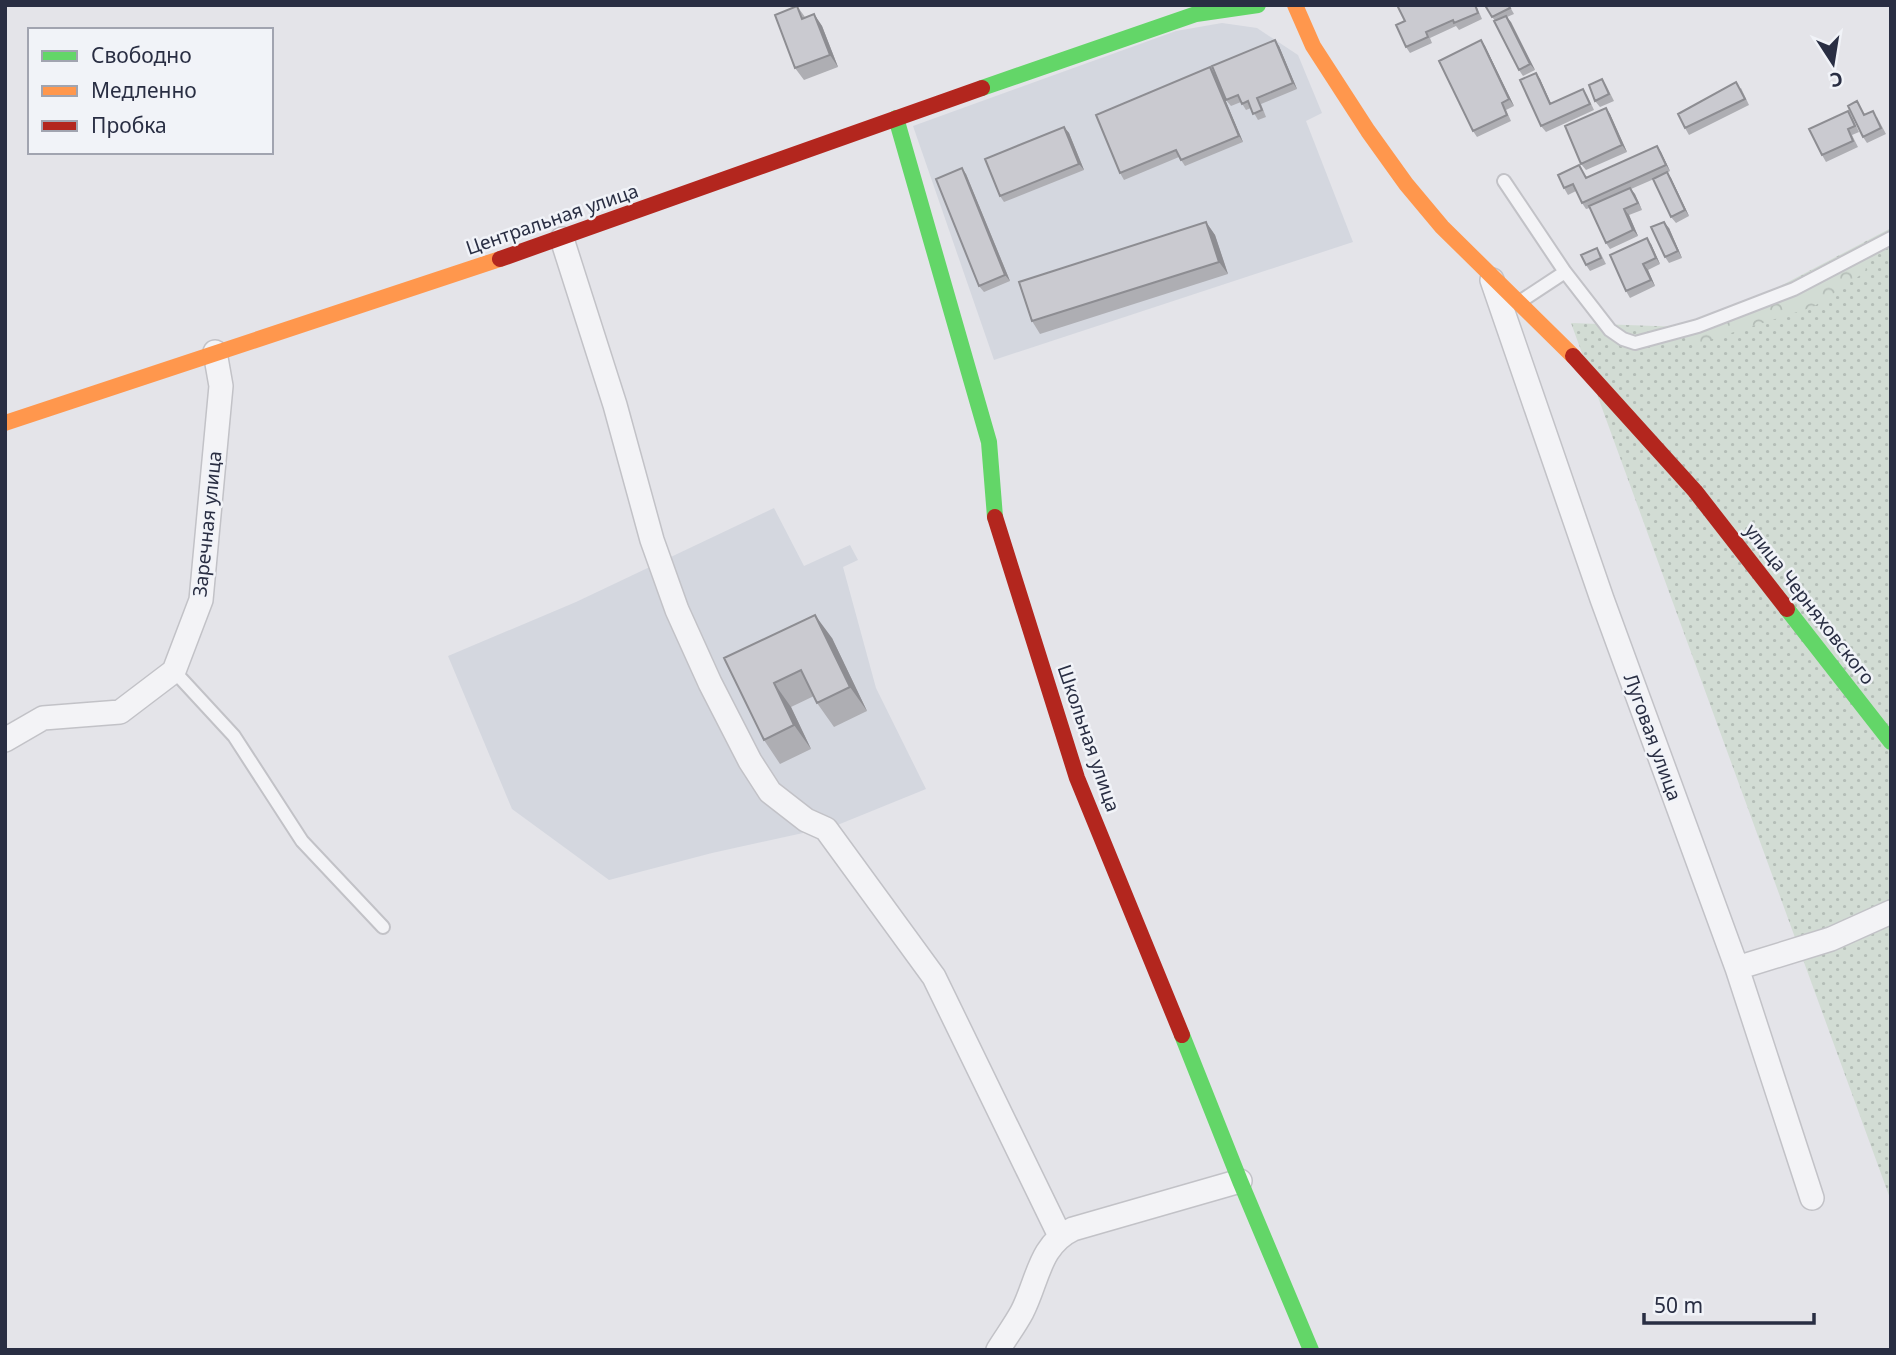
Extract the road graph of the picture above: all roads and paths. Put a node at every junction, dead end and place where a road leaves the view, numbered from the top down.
1 (1258, 5) edge
2 (1295, 5) edge
3 (1225, 7) edge
4 (1153, 13) dead end
5 (1108, 43) junction
6 (1313, 46) junction
7 (896, 118) junction
8 (1504, 181) dead end
9 (1891, 238) edge
10 (562, 239) junction
11 (1565, 272) junction
12 (1491, 277) junction
13 (1519, 303) junction
14 (215, 352) junction
15 (5, 423) edge
16 (174, 671) junction
17 (5, 740) edge
18 (1891, 742) edge
19 (1891, 912) edge
20 (383, 927) dead end
21 (1737, 968) junction
22 (1240, 1181) junction
23 (1812, 1198) dead end
24 (1060, 1236) junction
25 (998, 1350) edge
26 (1311, 1350) edge

1 - 3 main road
2 - 6 main road
3 - 5 main road
3 - 6 main road
4 - 5 main road
5 - 7 main road, Центральная улица
6 - 12 main road, улица Черняховского
7 - 10 main road, Центральная улица
7 - 22 main road, Школьная улица
8 - 11 lane
9 - 11 lane
10 - 14 main road, Центральная улица
10 - 24 street
11 - 13 lane
12 - 13 main road, улица Черняховского
12 - 21 street, Луговая улица
13 - 18 main road, улица Черняховского
14 - 15 main road, Центральная улица
14 - 16 street, Заречная улица
16 - 17 street
16 - 20 lane
19 - 21 street
21 - 23 street, Луговая улица
22 - 24 street
22 - 26 main road, Школьная улица
24 - 25 street

